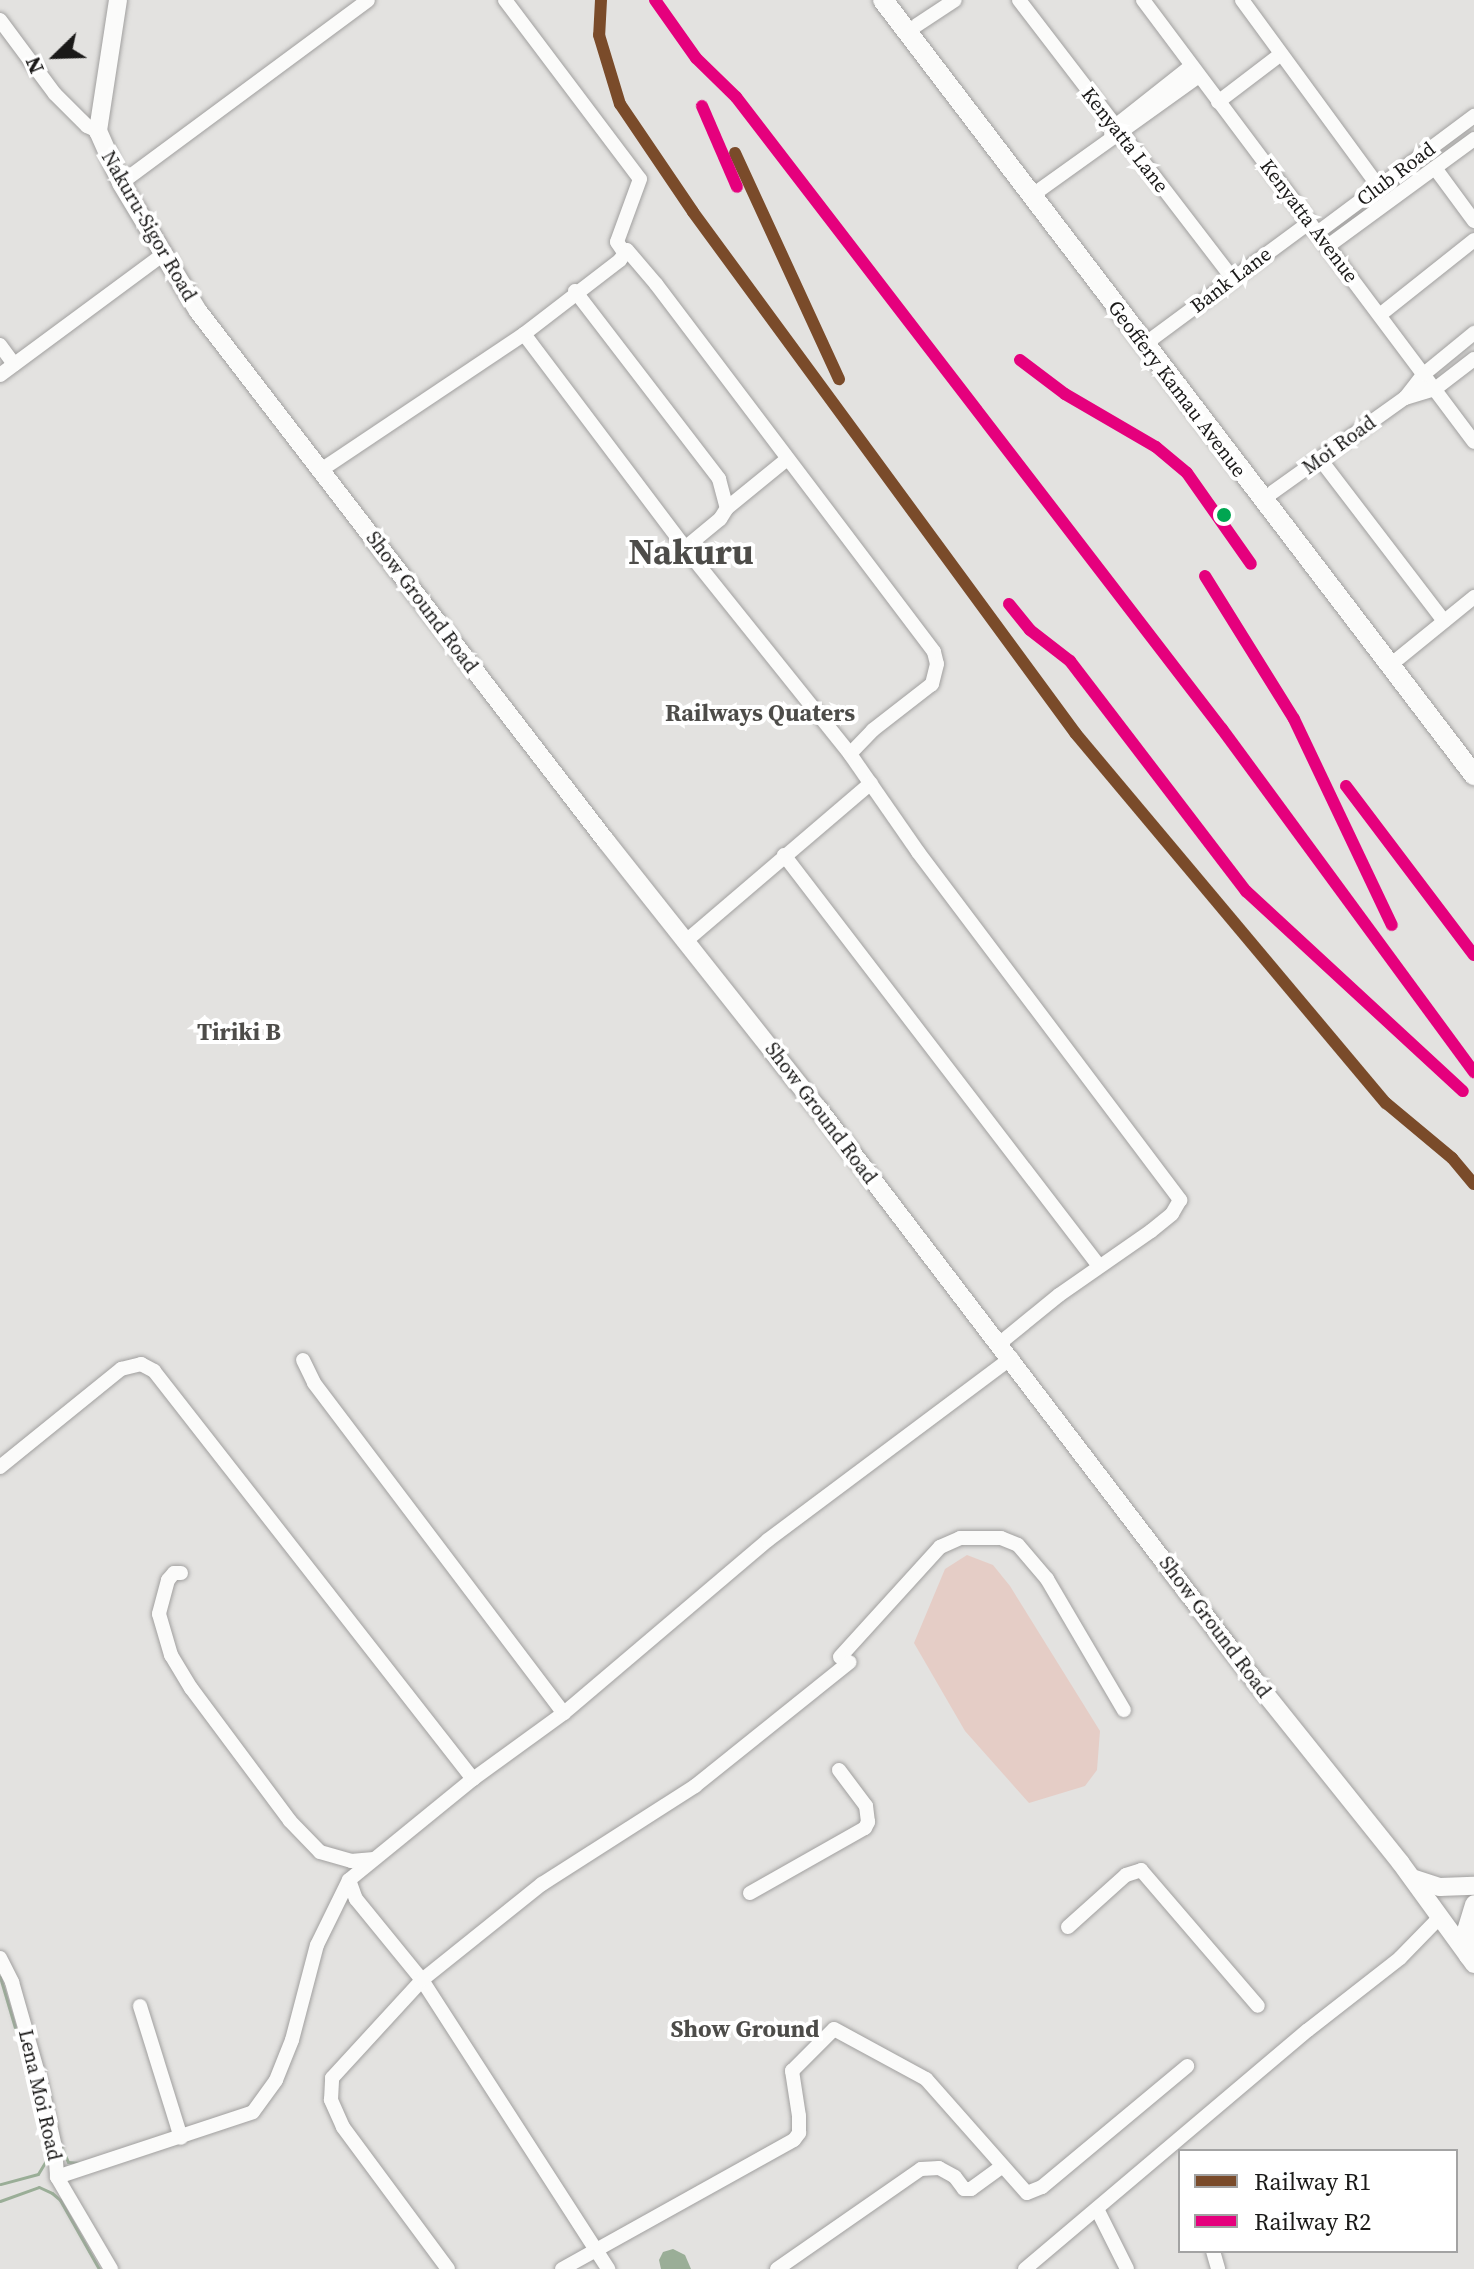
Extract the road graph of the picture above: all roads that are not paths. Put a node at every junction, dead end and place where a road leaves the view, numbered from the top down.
1 (118, 0) edge
2 (368, 0) edge
3 (505, 0) edge
4 (883, 0) edge
5 (898, 0) edge
6 (955, 0) edge
7 (1019, 0) edge
8 (1143, 0) edge
9 (1242, 0) edge
10 (0, 20) edge
11 (917, 25) junction
12 (1281, 54) junction
13 (1195, 71) junction
14 (1218, 102) junction
15 (1474, 116) edge
16 (98, 131) junction
17 (1452, 132) junction
18 (1114, 133) junction
19 (1469, 142) edge
20 (1437, 143) junction
21 (1448, 158) junction
22 (1412, 162) junction
23 (1429, 172) junction
24 (1396, 174) junction
25 (121, 183) junction
26 (1379, 187) junction
27 (1407, 188) junction
28 (1041, 189) junction
29 (1340, 216) junction
30 (1474, 221) edge
31 (1314, 227) junction
32 (1351, 229) junction
33 (1474, 240) edge
34 (1328, 246) junction
35 (165, 253) junction
36 (625, 254) junction
37 (1232, 278) junction
38 (575, 291) junction
39 (198, 311) joint
40 (1381, 314) junction
41 (1474, 333) edge
42 (524, 334) junction
43 (1153, 338) junction
44 (0, 345) edge
45 (1474, 359) edge
46 (14, 364) junction
47 (1424, 374) junction
48 (0, 375) edge
49 (1435, 389) junction
50 (1405, 398) junction
51 (1474, 442) edge
52 (787, 459) junction
53 (1320, 459) junction
54 (321, 470) junction
55 (1273, 492) junction
56 (727, 508) junction
57 (685, 548) junction
58 (1474, 597) edge
59 (1444, 621) junction
60 (1399, 658) junction
61 (850, 754) junction
62 (1474, 755) edge
63 (1474, 775) edge
64 (871, 783) junction
65 (784, 855) junction
66 (686, 941) junction
67 (1099, 1266) junction
68 (1005, 1351) junction
69 (303, 1360) dead end
70 (0, 1467) edge
71 (181, 1573) dead end
72 (1124, 1710) dead end
73 (564, 1713) junction
74 (839, 1770) dead end
75 (473, 1779) junction
76 (375, 1859) junction
77 (1412, 1878) junction
78 (349, 1880) junction
79 (1474, 1888) edge
80 (750, 1893) dead end
81 (1474, 1904) edge
82 (1440, 1917) junction
83 (1068, 1927) dead end
84 (0, 1958) edge
85 (1471, 1960) edge
86 (422, 1980) junction
87 (140, 2006) dead end
88 (1258, 2006) dead end
89 (1187, 2066) dead end
90 (1183, 2135) junction
91 (181, 2138) junction
92 (1186, 2149) edge
93 (1001, 2167) junction
94 (57, 2177) junction
95 (1097, 2209) junction
96 (595, 2250) junction
97 (111, 2269) edge
98 (448, 2269) edge
99 (562, 2269) edge
100 (608, 2269) edge
101 (777, 2269) edge
102 (1025, 2269) edge
103 (1127, 2269) edge

1 - 16 main road, Nakuru-Sigor Road
2 - 25 street
3 - 36 street
4 - 63 highway, Geoffery Kamau Avenue
5 - 11 highway, Geoffery Kamau Avenue
6 - 11 street
7 - 18 street, Kenyatta Lane
8 - 13 street, Kenyatta Avenue
9 - 12 street
10 - 16 street
11 - 28 highway, Geoffery Kamau Avenue
12 - 14 street
12 - 26 street
13 - 14 street, Kenyatta Avenue
13 - 18 street
14 - 31 street, Kenyatta Avenue
15 - 17 street, Club Road
16 - 25 main road, Nakuru-Sigor Road
17 - 19 street
17 - 20 street, Club Road
18 - 28 street
18 - 37 street, Kenyatta Lane
19 - 21 street, Club Road
20 - 21 street
20 - 22 street, Club Road
21 - 23 street, Club Road
22 - 23 street
22 - 24 street, Club Road
23 - 27 street, Club Road
23 - 30 street
24 - 26 street, Club Road
24 - 27 street
25 - 35 main road, Nakuru-Sigor Road
26 - 29 street, Club Road
27 - 32 street, Club Road
28 - 43 highway, Geoffery Kamau Avenue
29 - 31 street, Club Road
29 - 32 street
31 - 34 street, Kenyatta Avenue
31 - 37 street, Bank Lane
32 - 34 street, Club Road
33 - 40 street
34 - 40 street, Kenyatta Avenue
35 - 39 main road, Nakuru-Sigor Road
35 - 46 street
36 - 38 street
36 - 52 street
37 - 43 street, Bank Lane
38 - 42 street
38 - 56 street
39 - 54 main road, Show Ground Road
40 - 47 street, Kenyatta Avenue
41 - 47 street, Moi Road
42 - 54 street
42 - 57 street
43 - 55 highway, Geoffery Kamau Avenue
44 - 46 street
45 - 49 street, Moi Road
46 - 48 street
47 - 49 street, Kenyatta Avenue
47 - 50 street, Moi Road
49 - 50 street, Moi Road
49 - 51 street, Kenyatta Avenue
50 - 53 street, Moi Road
52 - 56 street
52 - 61 street
53 - 55 street, Moi Road
53 - 59 street
54 - 66 main road, Show Ground Road
55 - 60 highway, Geoffery Kamau Avenue
56 - 57 street
57 - 61 street
58 - 59 street
59 - 60 street
60 - 62 highway, Geoffery Kamau Avenue
61 - 64 street
64 - 65 street
64 - 67 street
65 - 66 street
65 - 67 street
66 - 68 main road, Show Ground Road
67 - 68 street
68 - 73 street
68 - 77 main road, Show Ground Road
69 - 73 street
70 - 75 street
71 - 76 street
72 - 86 street
73 - 75 street
74 - 80 street
75 - 76 street
76 - 78 street
77 - 79 main road
77 - 82 main road, Show Ground Road
78 - 86 street
78 - 91 street
79 - 82 main road
81 - 85 main road
82 - 85 main road, Show Ground Road
82 - 90 street
83 - 88 street
84 - 94 street, Lena Moi Road
86 - 96 street
86 - 98 street
87 - 91 street
89 - 93 street
90 - 92 street
90 - 95 street
91 - 94 street
93 - 96 street
93 - 101 street
94 - 97 street, Lena Moi Road
95 - 102 street
95 - 103 street
96 - 99 street
96 - 100 street

